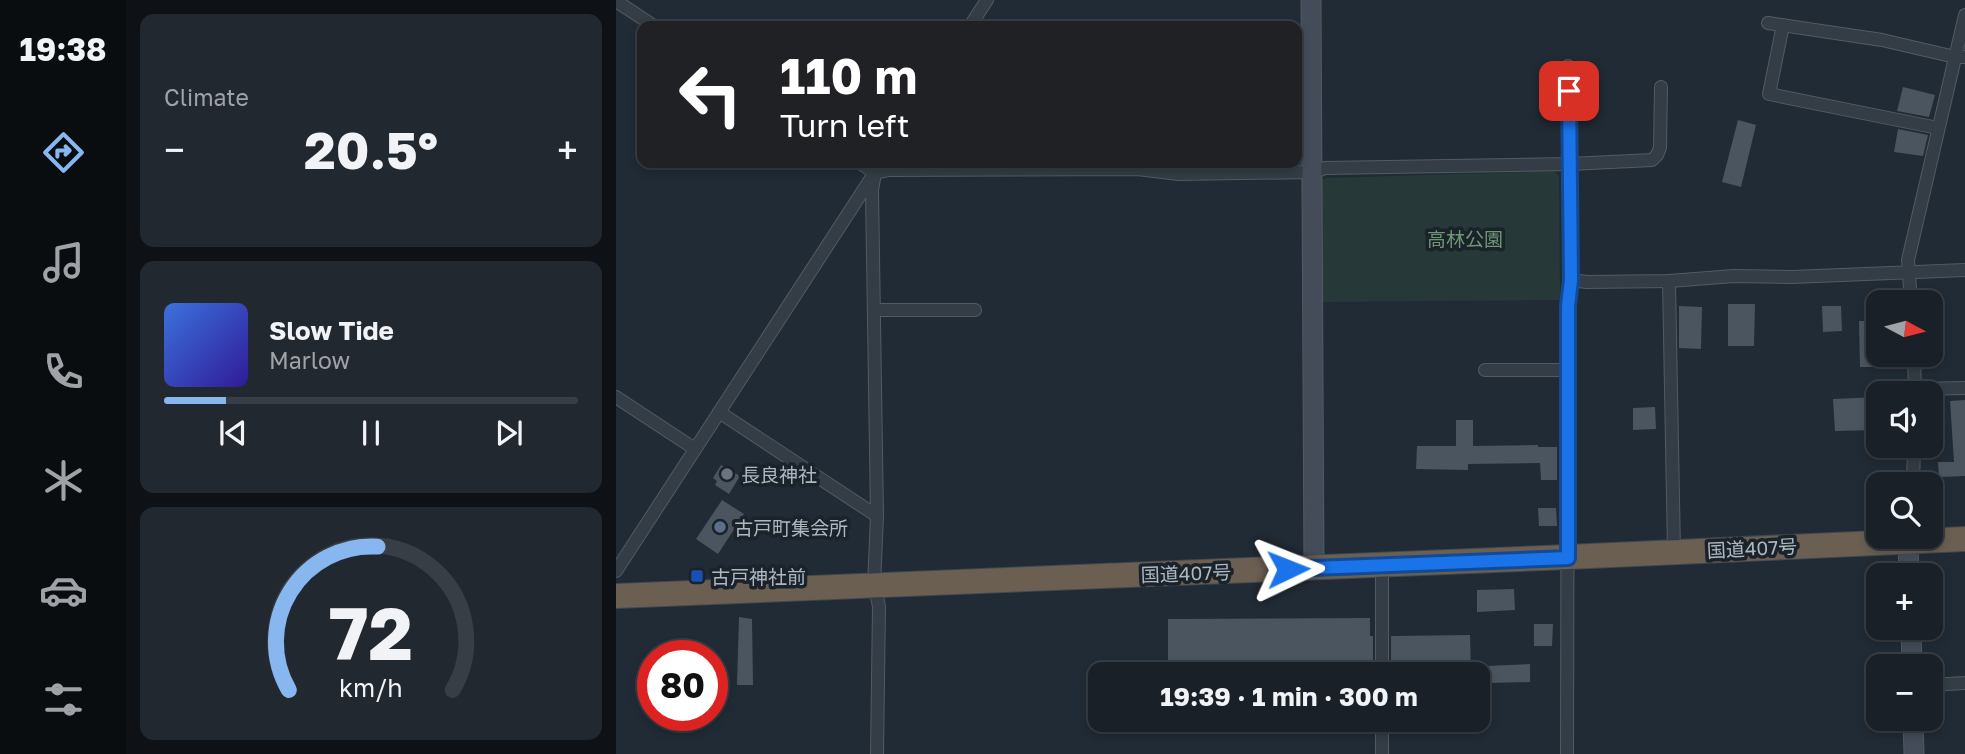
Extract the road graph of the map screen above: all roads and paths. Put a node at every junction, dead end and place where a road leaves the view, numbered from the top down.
1 (987, 0) edge
2 (1311, 0) edge
3 (616, 1) edge
4 (1965, 15) edge
5 (646, 21) edge
6 (973, 21) edge
7 (1768, 23) dead end
8 (1783, 25) junction
9 (1960, 57) edge
10 (1568, 66) dead end
11 (1661, 87) dead end
12 (1938, 128) junction
13 (1570, 164) junction
14 (878, 168) edge
15 (1313, 172) junction
16 (1965, 270) edge
17 (1909, 272) junction
18 (1571, 280) junction
19 (1670, 281) junction
20 (1911, 290) edge
21 (874, 310) junction
22 (975, 310) dead end
23 (1485, 370) dead end
24 (1568, 370) junction
25 (1965, 388) edge
26 (1943, 389) edge
27 (616, 397) edge
28 (719, 412) junction
29 (695, 449) junction
30 (877, 516) junction
31 (1943, 539) edge
32 (1965, 539) edge
33 (1866, 541) edge
34 (1674, 552) junction
35 (1568, 558) junction
36 (1382, 565) junction
37 (1314, 568) junction
38 (616, 570) edge
39 (874, 585) junction
40 (616, 596) edge
41 (1382, 662) edge
42 (1965, 683) edge
43 (1943, 684) edge
44 (1913, 731) edge
45 (1382, 732) edge
46 (877, 754) edge
47 (1382, 754) edge
48 (1567, 754) edge
49 (1914, 754) edge

1 - 6 street
2 - 15 street
3 - 5 street
4 - 9 street
7 - 8 street
8 - 9 street
8 - 12 street
9 - 12 street
10 - 13 street
11 - 13 street
12 - 17 street
13 - 15 street
13 - 18 street
14 - 15 street
14 - 21 street
14 - 28 street
15 - 37 street
16 - 17 street
17 - 19 street
17 - 20 street
18 - 19 street
18 - 24 street
19 - 34 street
21 - 22 street
21 - 30 street
23 - 24 street
24 - 35 street
25 - 26 street
27 - 29 street
28 - 29 street
28 - 30 street
29 - 38 street
30 - 39 street
31 - 32 highway, 国道407号
33 - 34 highway, 国道407号
34 - 35 highway, 国道407号
35 - 36 highway, 国道407号
35 - 48 street
36 - 37 highway, 国道407号
36 - 41 street
37 - 39 highway, 国道407号
39 - 40 highway, 国道407号
39 - 46 street
42 - 43 street
44 - 49 street
45 - 47 street

